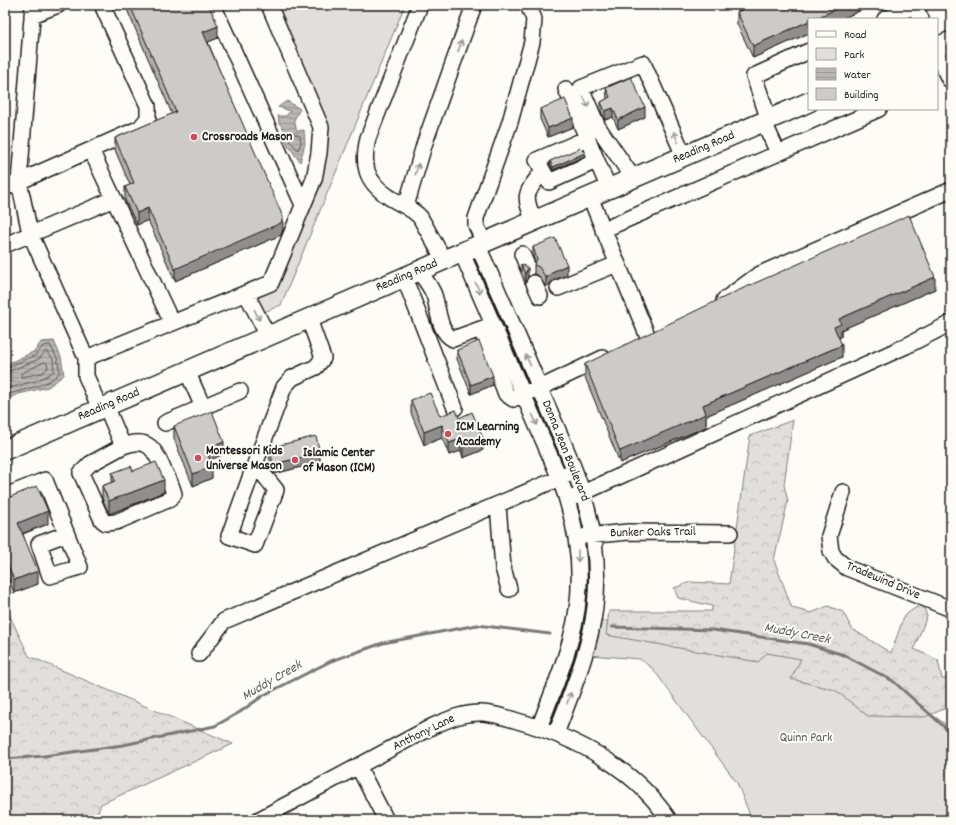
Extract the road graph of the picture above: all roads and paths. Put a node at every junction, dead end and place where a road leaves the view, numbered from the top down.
1 (58, 5) edge
2 (102, 5) edge
3 (213, 5) edge
4 (269, 5) edge
5 (420, 5) edge
6 (474, 5) edge
7 (528, 5) edge
8 (32, 10) edge
9 (918, 10) edge
10 (889, 18) edge
11 (951, 41) edge
12 (938, 47) edge
13 (808, 52) edge
14 (938, 57) edge
15 (946, 80) edge
16 (566, 90) dead end
17 (808, 102) edge
18 (877, 110) edge
19 (766, 121) junction
20 (588, 138) junction
21 (91, 150) junction
22 (778, 154) junction
23 (684, 156) junction
24 (570, 158) junction
25 (596, 161) junction
26 (552, 166) junction
27 (633, 178) junction
28 (19, 182) junction
29 (5, 188) edge
30 (609, 189) junction
31 (951, 190) edge
32 (590, 197) junction
33 (114, 199) junction
34 (303, 205) junction
35 (406, 206) junction
36 (534, 221) junction
37 (603, 230) junction
38 (30, 233) junction
39 (5, 245) edge
40 (474, 247) junction
41 (522, 254) dead end
42 (444, 260) junction
43 (617, 264) junction
44 (528, 268) edge
45 (412, 274) junction
46 (558, 288) dead end
47 (246, 293) junction
48 (712, 307) edge
49 (308, 319) junction
50 (172, 323) junction
51 (951, 323) edge
52 (487, 327) junction
53 (662, 330) edge
54 (268, 336) junction
55 (615, 353) edge
56 (86, 358) junction
57 (187, 371) junction
58 (540, 388) junction
59 (240, 391) dead end
60 (523, 393) junction
61 (103, 407) junction
62 (203, 407) junction
63 (455, 408) dead end
64 (165, 423) dead end
65 (123, 446) junction
66 (5, 450) edge
67 (255, 464) junction
68 (575, 471) junction
69 (560, 479) junction
70 (583, 492) junction
71 (842, 492) dead end
72 (5, 496) edge
73 (568, 501) junction
74 (498, 505) junction
75 (730, 533) dead end
76 (66, 534) dead end
77 (594, 535) junction
78 (577, 537) junction
79 (509, 589) dead end
80 (951, 609) edge
81 (199, 654) dead end
82 (539, 728) junction
83 (556, 734) junction
84 (358, 766) junction
85 (258, 820) edge
86 (386, 820) edge
87 (669, 820) edge

1 - 8 street
2 - 21 street
3 - 34 street
4 - 34 street
5 - 35 street
35 -> 6 street
7 - 40 street
8 - 28 street
9 - 10 street
11 - 12 main road
13 - 19 street
14 - 15 street
16 - 20 street
17 - 19 main road, Reading Road
18 - 22 street
19 - 22 street
19 - 23 main road, Reading Road
20 - 24 street
20 - 25 street
21 - 28 street
21 - 33 street
22 - 37 street
23 - 27 main road, Reading Road
23 -> 27 street
24 - 25 street
24 - 26 street
24 - 26 street
25 - 30 street
26 - 36 street
27 - 30 main road, Reading Road
28 - 29 street
28 - 38 street
30 - 32 main road, Reading Road
31 - 48 street
32 - 36 main road, Reading Road
32 - 37 street
33 - 38 street
33 - 50 street
34 - 47 street
35 - 42 street
36 - 40 main road, Reading Road
37 - 43 street
38 - 39 street
38 - 56 street
40 - 42 main road, Reading Road
40 -> 52 street, Donna Jean Boulevard
58 -> 40 street, Donna Jean Boulevard
41 - 44 street
42 - 45 main road, Reading Road
43 - 46 street
43 - 53 street
45 - 49 main road, Reading Road
45 - 52 street
45 - 63 street
47 - 50 street
47 -> 54 street
49 - 54 main road, Reading Road
49 - 67 street
50 - 56 street
51 - 70 street
52 - 60 street, Donna Jean Boulevard
54 - 57 main road, Reading Road
55 - 58 street
56 - 61 street
57 - 61 main road, Reading Road
57 - 62 street
58 - 60 street
58 - 68 street, Donna Jean Boulevard
59 - 62 street
60 -> 69 street, Donna Jean Boulevard
61 - 65 street
61 - 66 main road, Reading Road
62 - 64 street
65 - 65 street
67 - 67 street
68 - 69 street
68 - 70 street, Donna Jean Boulevard
69 - 73 street, Donna Jean Boulevard
69 - 74 street
70 - 73 street
70 - 77 street, Donna Jean Boulevard
71 - 80 street, Tradewind Drive
72 - 76 street
73 - 78 street, Donna Jean Boulevard
74 - 79 street
74 - 81 street
75 - 77 street, Bunker Oaks Trail
77 - 78 street, Bunker Oaks Trail
83 -> 77 street, Donna Jean Boulevard
78 -> 82 street, Donna Jean Boulevard
82 - 83 street, Anthony Lane
82 - 84 street, Anthony Lane
83 - 87 street, Anthony Lane
84 - 85 street, Anthony Lane
84 - 86 street

